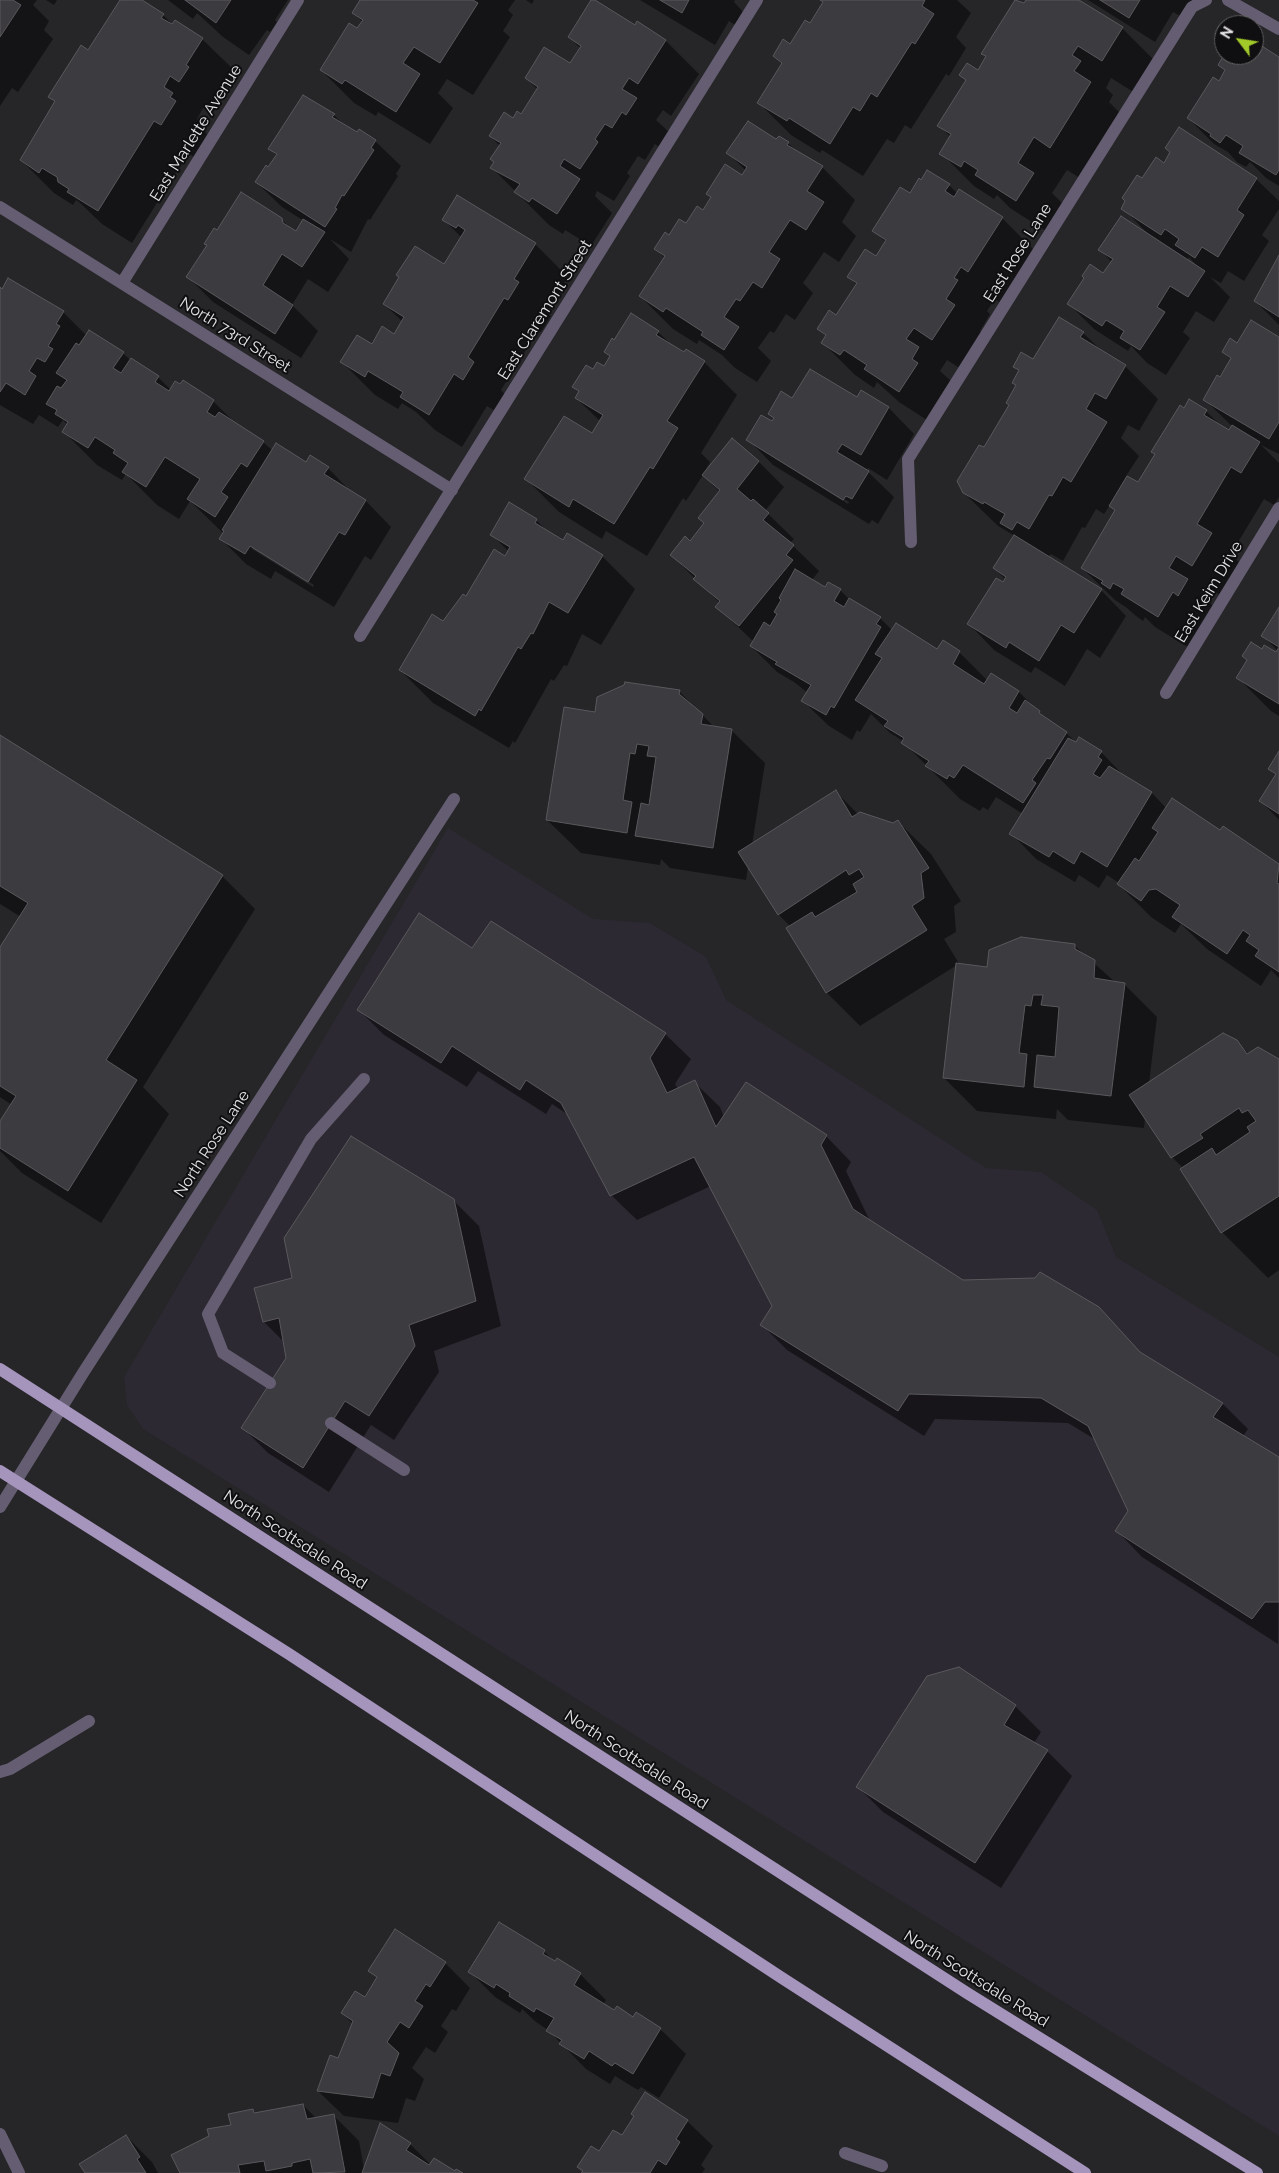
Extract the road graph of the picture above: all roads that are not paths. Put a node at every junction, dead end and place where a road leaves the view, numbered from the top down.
1 (298, 0) edge
2 (757, 0) edge
3 (1206, 0) edge
4 (1228, 0) edge
5 (1279, 29) edge
6 (0, 207) edge
7 (122, 283) junction
8 (452, 490) junction
9 (1279, 508) edge
10 (910, 542) dead end
11 (360, 636) dead end
12 (1166, 693) dead end
13 (454, 799) dead end
14 (364, 1079) dead end
15 (0, 1369) edge
16 (270, 1384) dead end
17 (62, 1408) junction
18 (331, 1423) dead end
19 (404, 1470) dead end
20 (0, 1471) edge
21 (16, 1481) junction
22 (0, 1507) edge
23 (89, 1721) dead end
24 (0, 1772) edge
25 (0, 2134) edge
26 (845, 2153) dead end
27 (882, 2166) dead end
28 (19, 2173) edge
29 (1085, 2173) edge
30 (1256, 2173) edge

1 - 7 street, East Marlette Avenue
2 - 8 street, East Claremont Street
3 - 10 street, East Rose Lane
4 - 5 street
6 - 7 street, North 73rd Street
7 - 8 street, North 73rd Street
8 - 11 street, East Claremont Street
9 - 12 street, East Keim Drive
13 - 17 street, North Rose Lane
14 - 16 street
15 - 17 main road, North Scottsdale Road
17 - 21 street, North Rose Lane
17 - 30 main road, North Scottsdale Road
18 - 19 street
20 - 21 main road
21 - 22 street, North Rose Lane
21 - 29 main road
23 - 24 street
25 - 28 street
26 - 27 street

